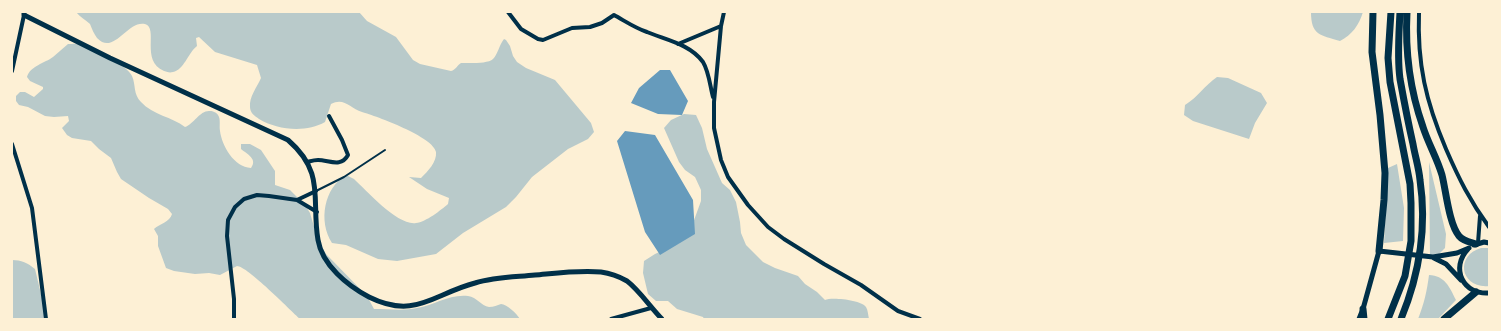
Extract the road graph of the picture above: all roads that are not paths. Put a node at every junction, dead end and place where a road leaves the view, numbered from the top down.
1 (508, 12) edge
2 (724, 12) edge
3 (1373, 12) edge
4 (1391, 12) edge
5 (1400, 12) edge
6 (1407, 12) edge
7 (1420, 12) edge
8 (24, 13) edge
9 (612, 13) edge
10 (722, 26) junction
11 (678, 44) junction
12 (12, 71) edge
13 (714, 102) junction
14 (329, 116) dead end
15 (12, 144) edge
16 (385, 150) dead end
17 (307, 162) junction
18 (316, 191) junction
19 (297, 200) junction
20 (317, 212) junction
21 (1480, 216) junction
22 (1489, 227) edge
23 (1489, 243) edge
24 (1477, 244) junction
25 (1469, 248) junction
26 (1379, 251) junction
27 (1433, 258) junction
28 (1464, 283) junction
29 (1476, 292) junction
30 (1489, 293) edge
31 (651, 308) junction
32 (1363, 309) junction
33 (46, 319) edge
34 (234, 319) edge
35 (611, 319) edge
36 (662, 319) edge
37 (920, 319) edge
38 (1358, 319) edge
39 (1364, 319) edge
40 (1388, 319) edge
41 (1401, 319) edge
42 (1444, 319) edge

1 - 9 street
2 - 10 street
3 - 26 highway
4 - 40 highway
5 - 41 highway
6 - 24 highway
7 - 21 street
8 - 12 street
8 - 17 street
9 - 11 street
10 - 11 street
10 - 13 street
11 - 13 street
13 - 37 street
14 - 17 street
15 - 33 street
16 - 18 lane
17 - 18 street
18 - 19 street
18 - 20 street
19 - 20 street
19 - 34 street
20 - 31 street
21 - 22 street
21 - 24 street
23 - 24 street
24 - 25 street
25 - 27 street
25 - 28 street
26 - 27 street
26 - 32 street
27 - 28 street
28 - 29 street
29 - 30 street
29 - 42 highway
31 - 35 street
31 - 36 street
32 - 38 street
32 - 39 highway

